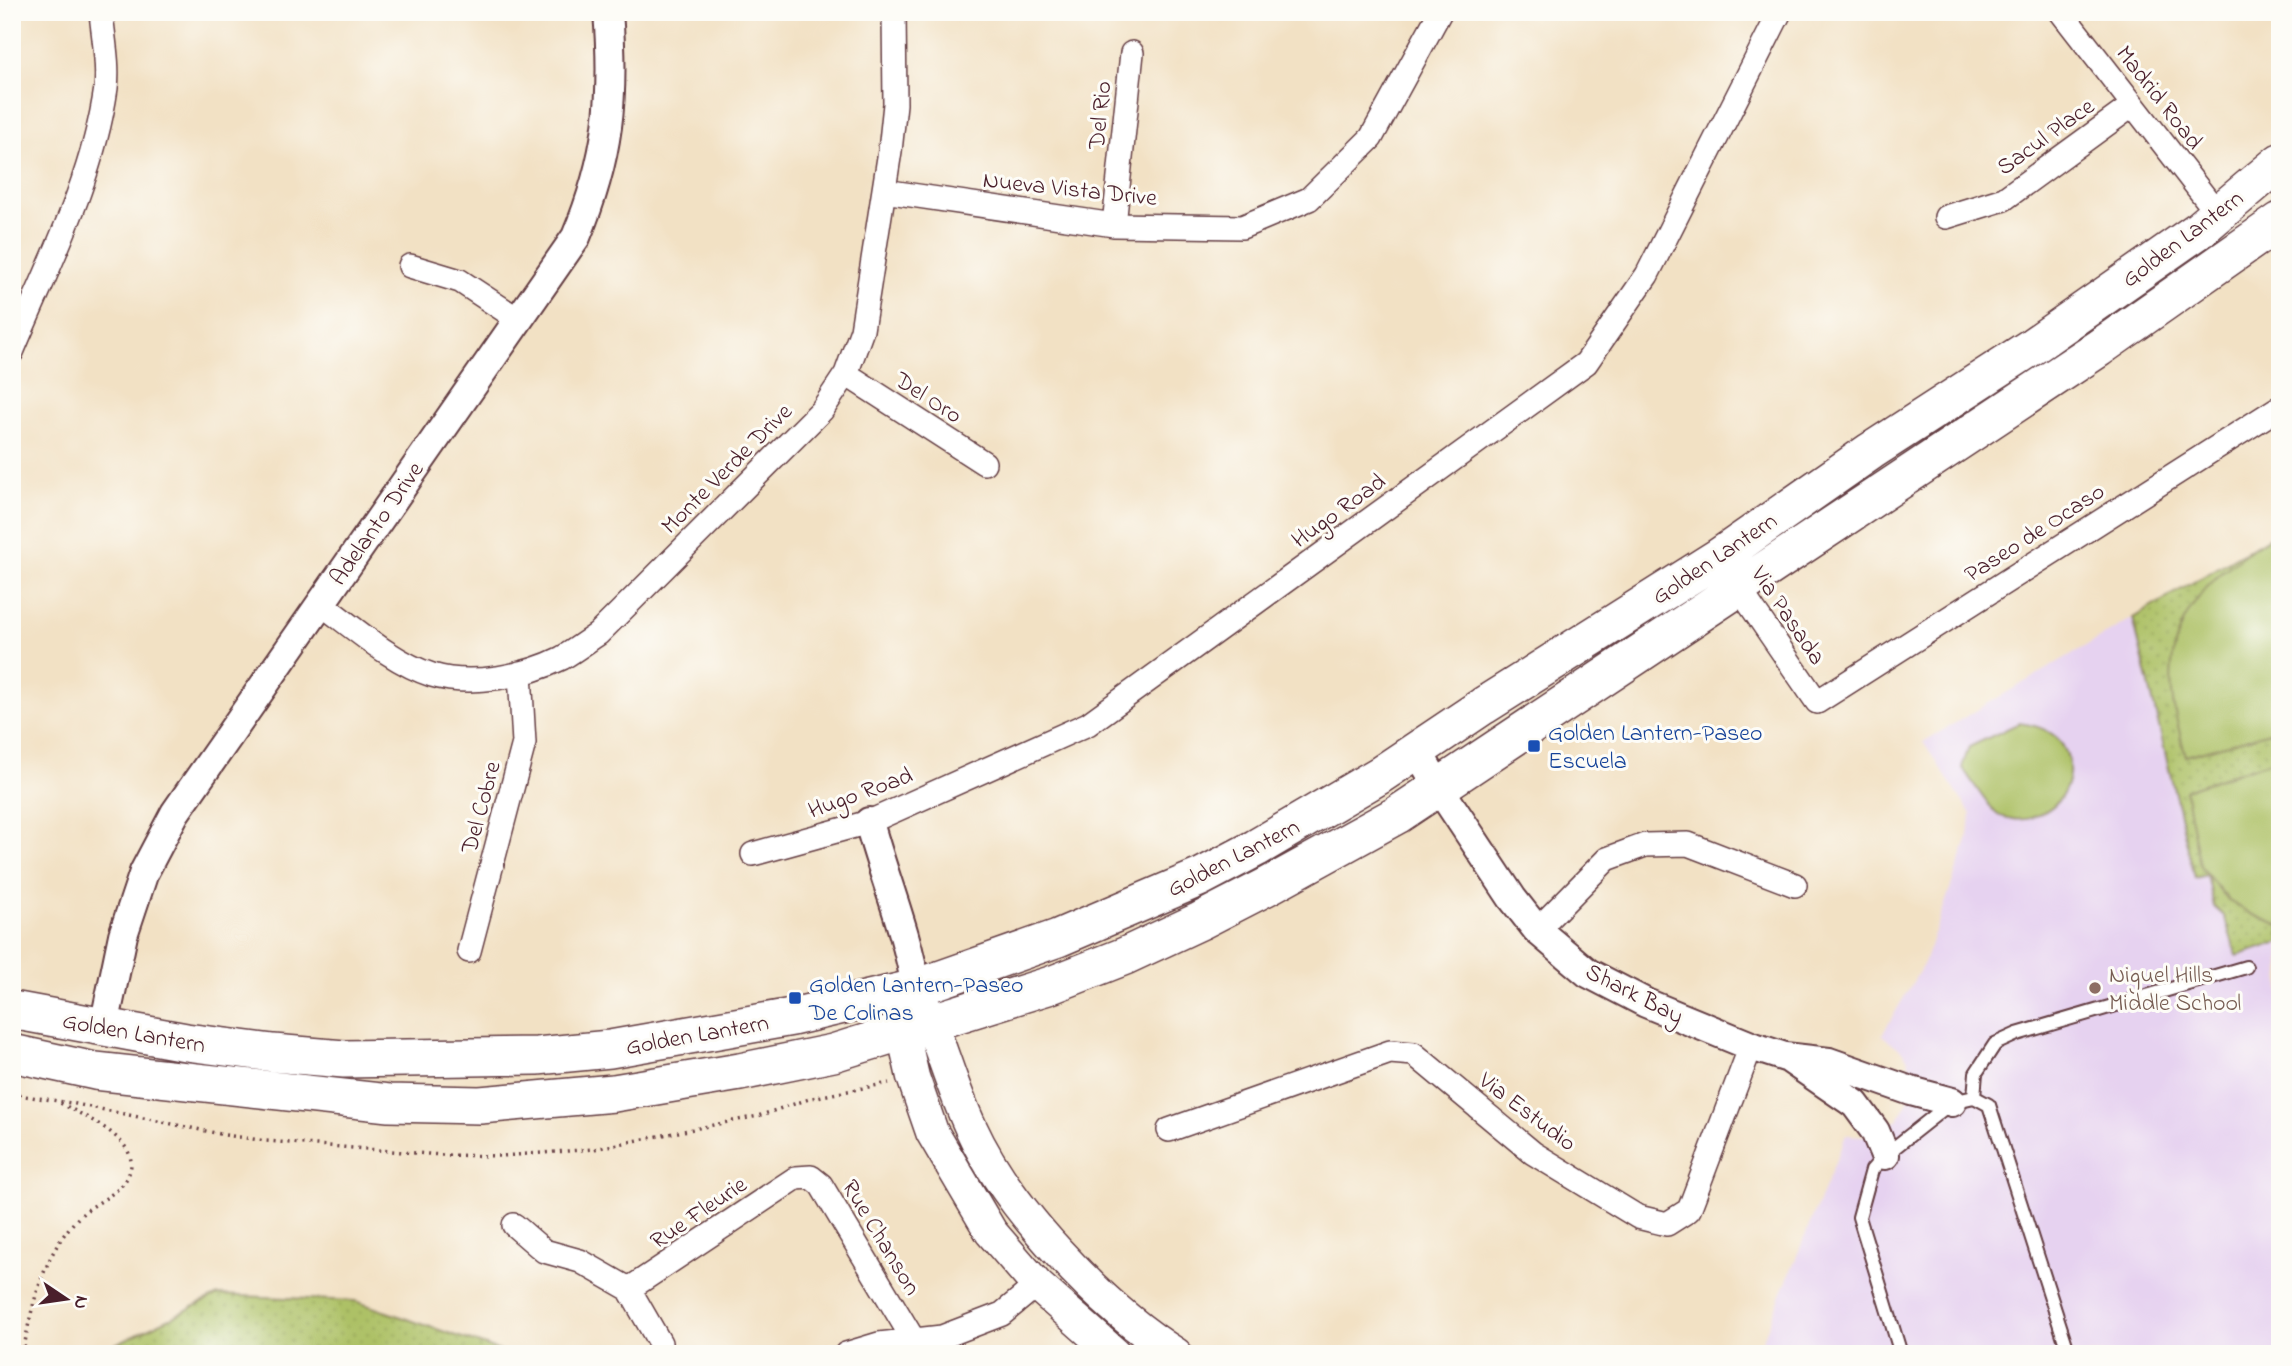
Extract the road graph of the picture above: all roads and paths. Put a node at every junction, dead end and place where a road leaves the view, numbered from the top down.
1 (101, 12) edge
2 (608, 12) edge
3 (894, 12) edge
4 (1440, 12) edge
5 (1780, 12) edge
6 (2061, 12) edge
7 (1132, 53) dead end
8 (2133, 105) junction
9 (2280, 162) edge
10 (884, 191) junction
11 (2280, 197) edge
12 (2218, 214) junction
13 (1946, 217) dead end
14 (2280, 221) edge
15 (1114, 225) junction
16 (410, 266) dead end
17 (520, 320) junction
18 (2099, 348) junction
19 (12, 352) edge
20 (846, 374) junction
21 (2280, 407) edge
22 (984, 463) dead end
23 (1728, 572) junction
24 (320, 603) junction
25 (520, 673) junction
26 (1817, 702) joint
27 (1417, 750) junction
28 (1439, 788) junction
29 (869, 822) junction
30 (753, 854) dead end
31 (1795, 885) dead end
32 (1537, 930) junction
33 (469, 951) dead end
34 (2246, 967) dead end
35 (916, 988) junction
36 (12, 1010) edge
37 (104, 1026) junction
38 (918, 1028) junction
39 (12, 1037) edge
40 (1751, 1046) junction
41 (12, 1054) edge
42 (1785, 1057) junction
43 (272, 1090) junction
44 (55, 1100) dead end
45 (1963, 1100) junction
46 (1169, 1130) dead end
47 (1885, 1155) junction
48 (796, 1178) joint
49 (514, 1224) dead end
50 (1065, 1259) junction
51 (1037, 1285) junction
52 (629, 1289) junction
53 (913, 1339) junction
54 (23, 1354) edge
55 (661, 1354) edge
56 (846, 1354) edge
57 (1115, 1354) edge
58 (1176, 1354) edge
59 (1901, 1354) edge
60 (2069, 1354) edge

1 - 19 street
2 - 17 street, Adelanto Drive
3 - 10 street, Monte Verde Drive
4 - 15 street, Nueva Vista Drive
5 - 29 street, Hugo Road
6 - 8 street, Madrid Road
7 - 15 street, Del Rio
8 - 12 street, Madrid Road
8 - 13 street, Sacul Place
9 - 12 main road, Golden Lantern
10 - 15 street, Nueva Vista Drive
10 - 20 street, Monte Verde Drive
11 - 12 main road
12 - 18 main road
12 - 23 main road, Golden Lantern
14 - 18 main road, Golden Lantern
16 - 17 street
17 - 24 street, Adelanto Drive
18 - 23 main road, Golden Lantern
20 - 22 street, Del Oro
20 - 25 street, Monte Verde Drive
21 - 26 street, Paseo de Ocaso
23 - 26 street, Via Pasada
23 - 27 main road, Golden Lantern
23 - 28 main road, Golden Lantern
24 - 25 street, Monte Verde Drive
24 - 37 street, Adelanto Drive
25 - 33 street, Del Cobre
27 - 28 street, Shark Bay
27 - 35 main road, Golden Lantern
28 - 32 street, Shark Bay
28 - 38 main road, Golden Lantern
29 - 30 street, Hugo Road
29 - 35 street
31 - 32 street
32 - 40 street, Shark Bay
34 - 45 lane
35 - 37 main road, Golden Lantern
35 - 38 main road
36 - 37 main road, Golden Lantern
37 - 39 main road
37 - 43 main road
38 - 43 main road, Golden Lantern
38 - 50 main road
38 - 51 main road
40 - 42 street, Shark Bay
40 - 46 street, Via Estudio
41 - 43 main road, Golden Lantern
42 - 45 street
42 - 47 street
44 - 54 path
45 - 47 lane
45 - 60 lane
47 - 59 lane
48 - 52 street, Rue Fleurie
48 - 53 street, Rue Chanson
49 - 52 street
50 - 51 main road
50 - 58 main road
51 - 53 street
51 - 57 main road
52 - 55 street
53 - 56 street

